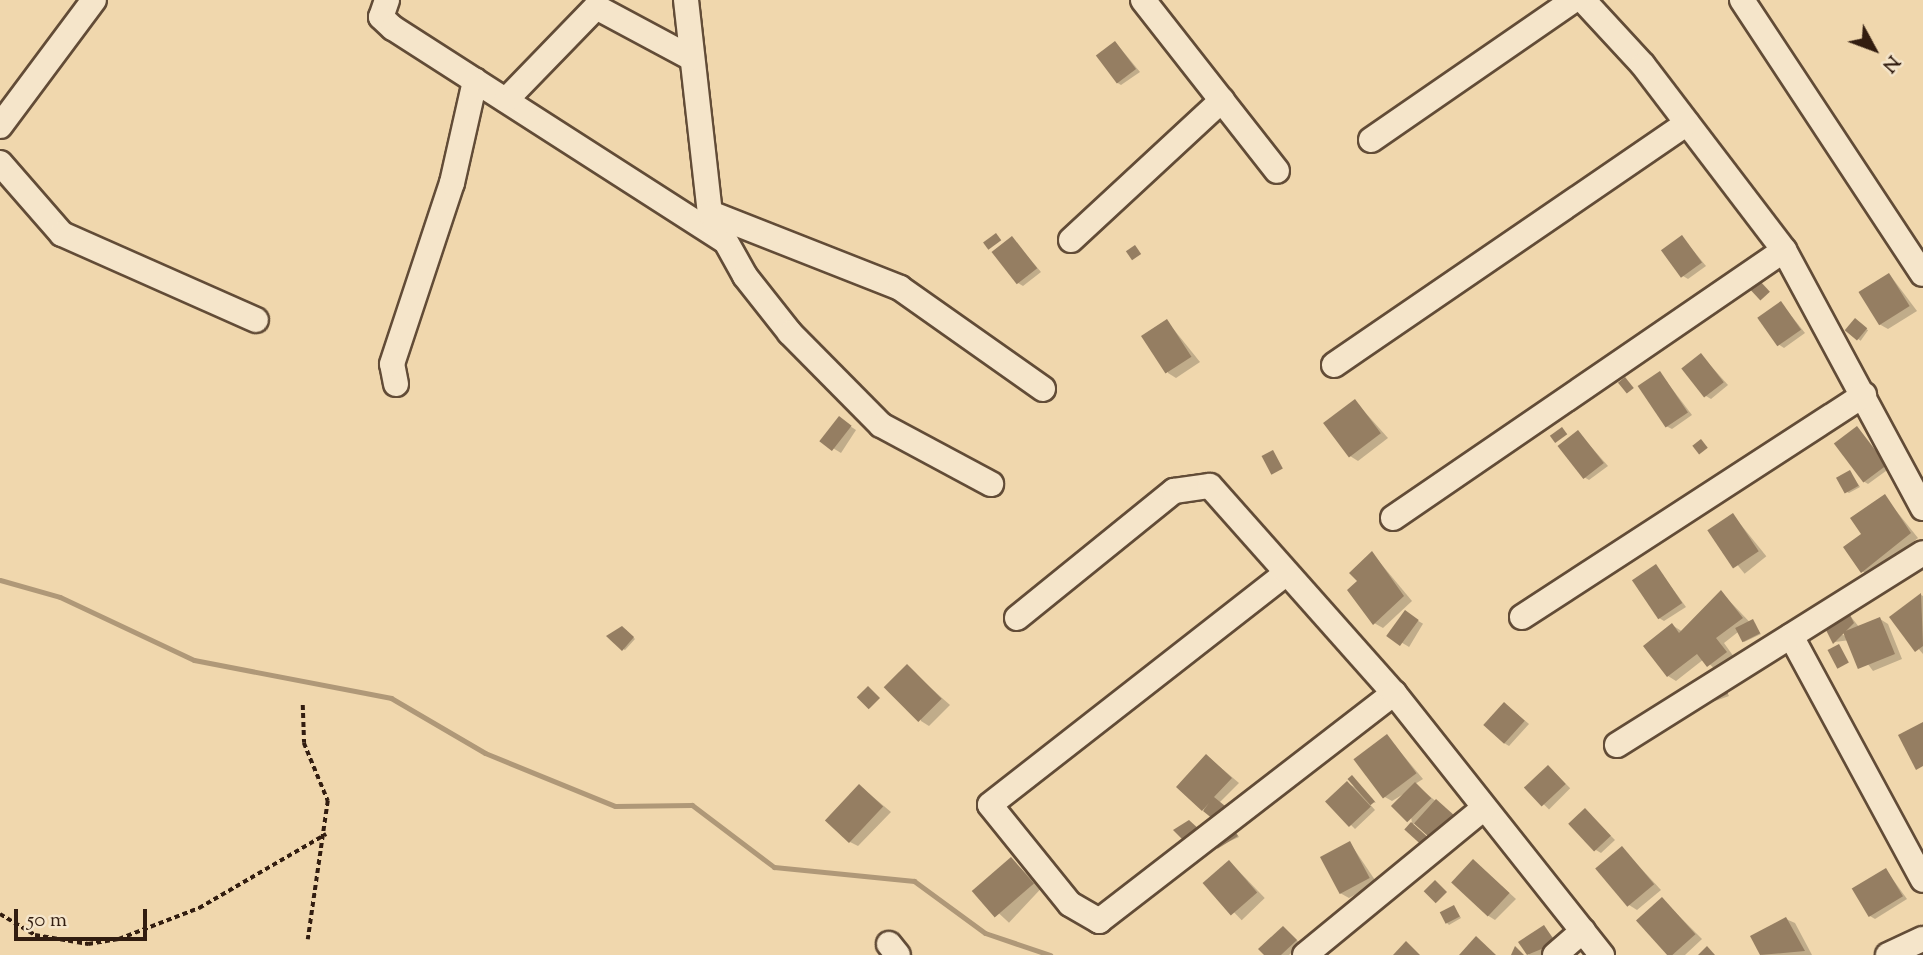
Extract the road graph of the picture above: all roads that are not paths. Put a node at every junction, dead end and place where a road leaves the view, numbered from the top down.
1 (387, 0) edge
2 (686, 0) edge
3 (1574, 0) edge
4 (1583, 0) edge
5 (1742, 0) edge
6 (91, 1) edge
7 (1144, 1) edge
8 (691, 58) junction
9 (475, 80) junction
10 (506, 100) junction
11 (1222, 100) junction
12 (1687, 123) junction
13 (0, 126) edge
14 (1371, 140) dead end
15 (0, 163) edge
16 (1277, 171) dead end
17 (710, 213) junction
18 (723, 240) junction
19 (1072, 240) dead end
20 (1784, 250) junction
21 (1923, 273) edge
22 (256, 320) dead end
23 (1334, 365) dead end
24 (396, 384) dead end
25 (1044, 389) dead end
26 (1864, 395) junction
27 (991, 484) dead end
28 (1923, 508) edge
29 (1393, 519) dead end
30 (1923, 553) edge
31 (1284, 575) junction
32 (1522, 617) dead end
33 (1017, 618) dead end
34 (1791, 636) junction
35 (1394, 693) junction
36 (1616, 745) dead end
37 (1483, 809) junction
38 (1923, 880) edge
39 (1583, 931) junction
40 (1923, 939) edge
41 (1305, 955) edge
42 (1555, 955) edge
43 (1602, 955) edge
44 (1888, 955) edge

1 - 9 street
2 - 8 street
3 - 14 street
4 - 12 street
5 - 21 street
6 - 13 street
7 - 11 street
8 - 10 street
8 - 17 street
9 - 10 street
9 - 24 street
10 - 18 street
11 - 16 street
11 - 19 street
12 - 20 street
12 - 23 street
15 - 22 street
17 - 18 street
17 - 25 street
18 - 27 street
20 - 26 street
20 - 29 street
26 - 28 street
26 - 32 street
30 - 34 street
31 - 33 street
31 - 35 street
31 - 35 street
34 - 36 street
34 - 38 street
35 - 37 street
37 - 39 street
37 - 41 street
39 - 42 street
39 - 43 street
40 - 44 street

